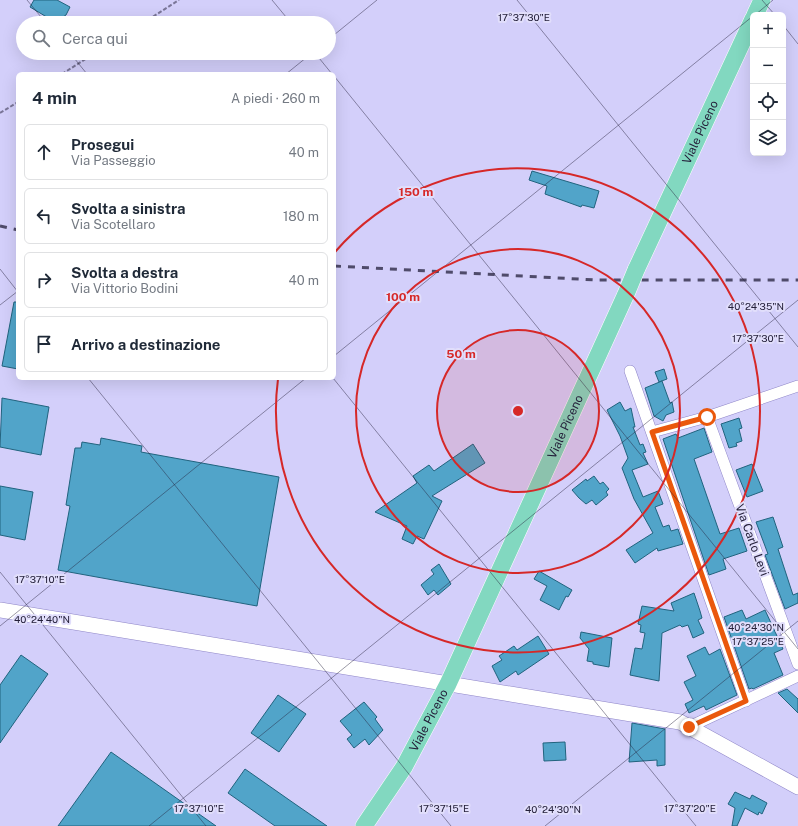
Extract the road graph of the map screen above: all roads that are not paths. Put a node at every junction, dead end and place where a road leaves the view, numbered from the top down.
1 (762, 0) edge
2 (756, 12) edge
3 (750, 25) edge
4 (630, 371) dead end
5 (798, 386) edge
6 (707, 417) junction
7 (652, 432) junction
8 (0, 610) edge
9 (798, 664) edge
10 (798, 676) edge
11 (448, 684) junction
12 (746, 701) junction
13 (689, 727) junction
14 (798, 787) edge
15 (364, 826) edge

1 - 2 main road
3 - 11 main road, Viale Piceno, bridge
4 - 7 street
5 - 6 street
6 - 7 street
6 - 9 street, Via Carlo Levi
7 - 12 street
8 - 11 street
10 - 12 street
11 - 13 street
11 - 15 main road, Viale Piceno
12 - 13 street
13 - 14 street

